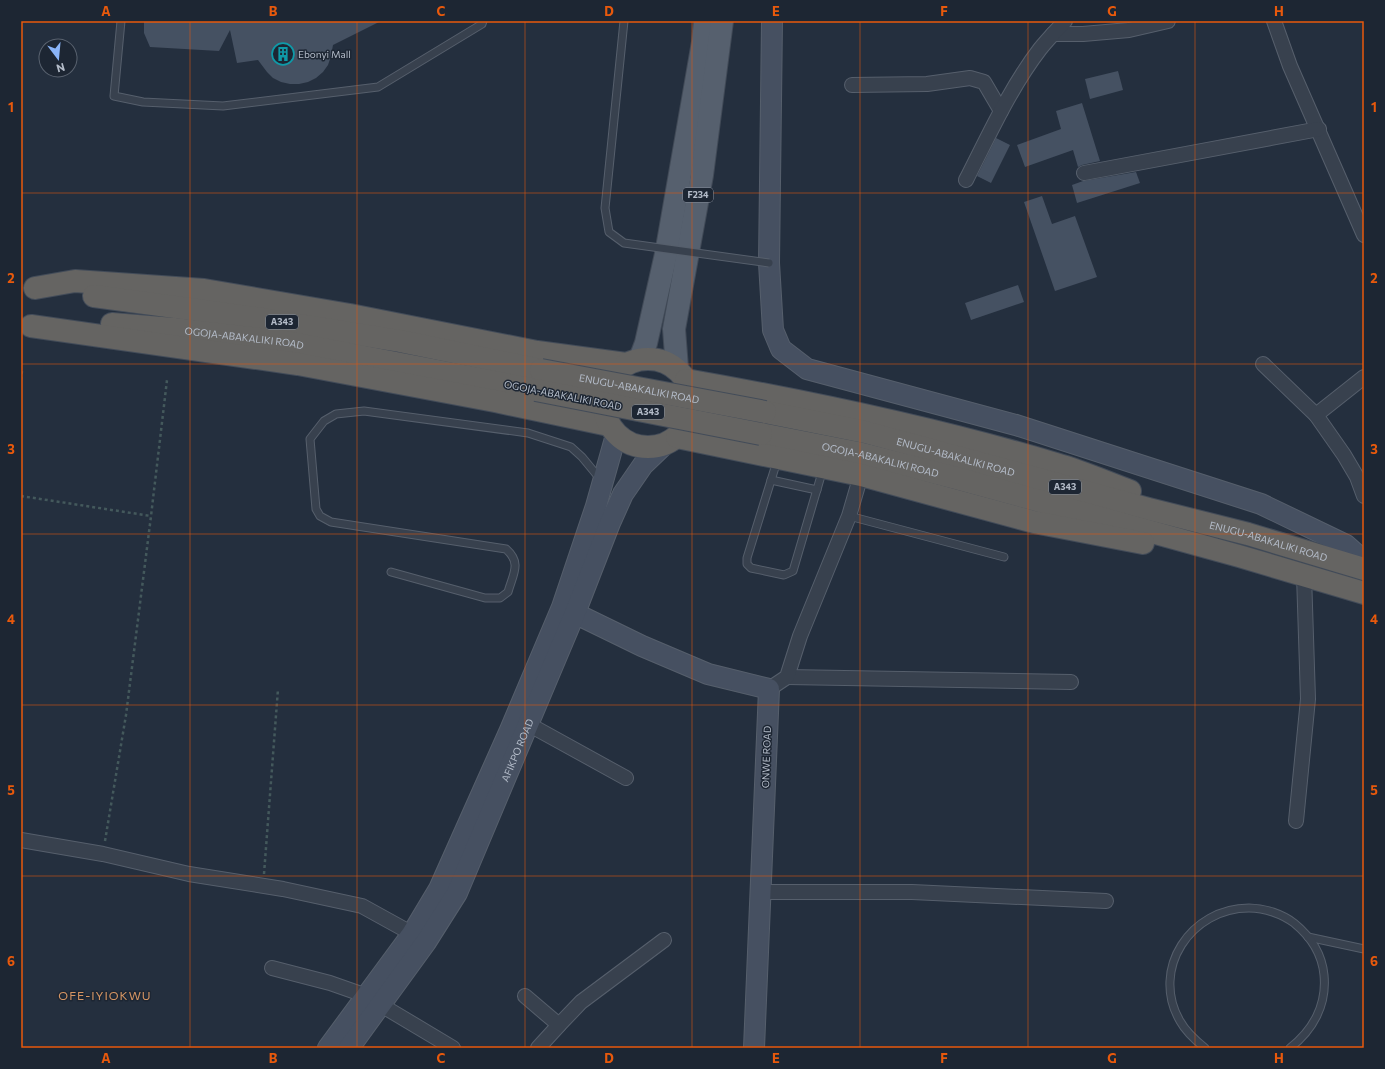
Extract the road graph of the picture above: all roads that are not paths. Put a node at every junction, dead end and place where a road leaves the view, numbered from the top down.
1 (121, 21) edge
2 (483, 21) edge
3 (624, 21) edge
4 (705, 21) edge
5 (722, 21) edge
6 (772, 21) edge
7 (1065, 21) edge
8 (1168, 21) edge
9 (1274, 21) edge
10 (1053, 34) junction
11 (852, 85) dead end
12 (1001, 111) junction
13 (1319, 130) junction
14 (1084, 173) dead end
15 (966, 180) dead end
16 (678, 189) junction
17 (699, 191) junction
18 (1364, 235) edge
19 (769, 263) junction
20 (28, 288) edge
21 (26, 326) edge
22 (633, 362) junction
23 (1263, 364) dead end
24 (682, 374) junction
25 (1364, 377) edge
26 (538, 380) junction
27 (1316, 415) junction
28 (613, 430) junction
29 (671, 440) junction
30 (778, 458) junction
31 (824, 468) junction
32 (861, 476) junction
33 (771, 480) junction
34 (603, 482) junction
35 (817, 490) junction
36 (1364, 496) edge
37 (849, 516) junction
38 (1248, 534) junction
39 (1239, 556) junction
40 (1004, 557) dead end
41 (1364, 561) edge
42 (1364, 569) edge
43 (391, 572) dead end
44 (1304, 575) junction
45 (1364, 593) edge
46 (569, 610) junction
47 (787, 677) junction
48 (1071, 682) dead end
49 (768, 689) junction
50 (528, 724) junction
51 (626, 778) dead end
52 (1296, 821) dead end
53 (21, 840) edge
54 (760, 892) junction
55 (1106, 901) dead end
56 (1308, 937) junction
57 (419, 938) junction
58 (664, 940) dead end
59 (1364, 949) edge
60 (272, 968) dead end
61 (524, 996) dead end
62 (374, 1000) junction
63 (559, 1025) junction
64 (328, 1048) edge
65 (349, 1048) edge
66 (453, 1048) edge
67 (538, 1048) edge
68 (754, 1048) edge
69 (1205, 1048) edge
70 (1290, 1048) edge

1 - 2 lane
3 - 19 lane, bridge
4 - 16 main road, F234
5 - 17 main road, F234
6 - 19 main road
7 - 10 street
8 - 10 street
9 - 13 street
10 - 12 street
11 - 12 street
12 - 15 street
13 - 14 street
13 - 18 street
16 - 17 main road
16 - 22 main road, F234
17 - 24 main road, F234
19 - 41 main road
20 - 22 highway
20 - 26 highway, OGOJA-ABAKALIKI ROAD / A343
21 - 26 highway, OGOJA-ABAKALIKI ROAD / A343
21 - 28 highway
22 - 24 highway
22 - 28 highway
23 - 27 street
24 - 29 highway
24 - 38 highway
25 - 27 street
26 - 38 highway, ENUGU-ABAKALIKI ROAD / A343, bridge
26 - 39 highway, OGOJA-ABAKALIKI ROAD / A343, bridge
27 - 36 street
28 - 29 highway
28 - 34 main road, AFIKPO ROAD
29 - 30 highway
29 - 46 main road, AFIKPO ROAD
30 - 31 highway
30 - 33 lane
31 - 32 highway
31 - 35 lane
32 - 37 street
32 - 39 highway
33 - 35 lane
33 - 35 lane
34 - 43 lane
34 - 46 main road, AFIKPO ROAD
37 - 40 lane
37 - 47 street
38 - 42 highway, ENUGU-ABAKALIKI ROAD / A343
39 - 44 highway, A343
44 - 45 highway, A343
44 - 52 street
46 - 49 main road
46 - 50 main road, AFIKPO ROAD
46 - 57 main road, AFIKPO ROAD
47 - 48 street
47 - 49 street
49 - 54 main road, ONWE ROAD
50 - 51 street
50 - 57 main road, AFIKPO ROAD
53 - 57 street
54 - 55 street
54 - 68 main road, ONWE ROAD
56 - 59 lane
56 - 69 lane
56 - 70 lane
57 - 62 main road, AFIKPO ROAD
58 - 63 street
60 - 62 street
61 - 63 street
62 - 64 main road, AFIKPO ROAD
62 - 65 main road, AFIKPO ROAD
62 - 66 street
63 - 67 street

